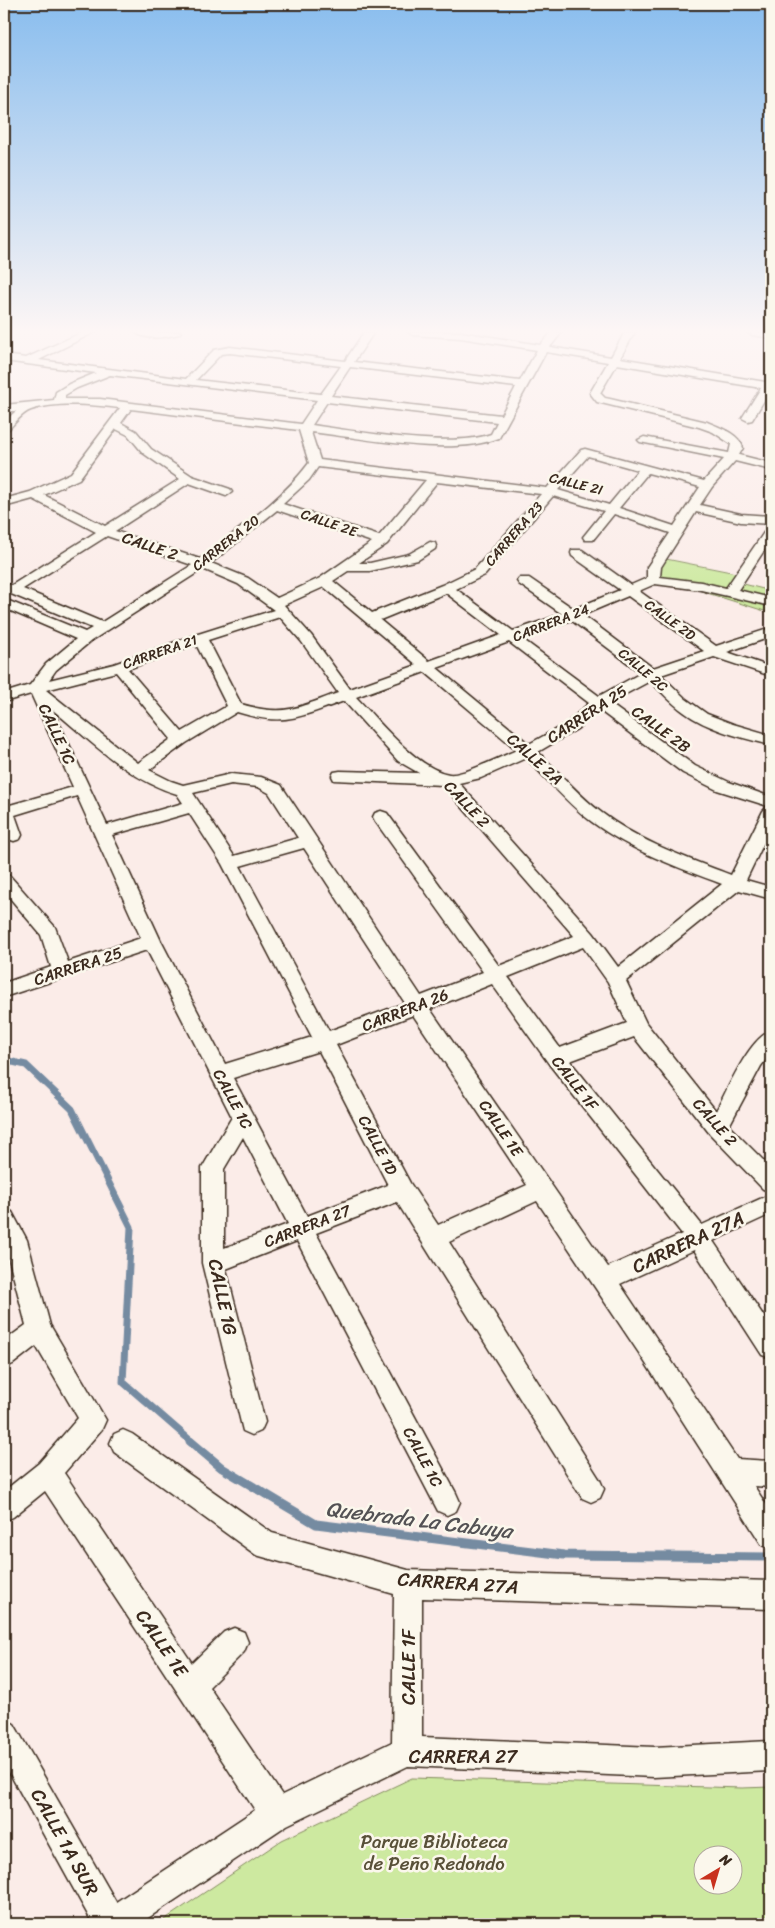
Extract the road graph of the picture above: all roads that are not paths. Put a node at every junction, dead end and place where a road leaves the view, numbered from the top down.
1 (258, 422) edge
2 (308, 422) edge
3 (502, 422) edge
4 (695, 422) edge
5 (113, 423) joint
6 (304, 428) junction
7 (644, 440) dead end
8 (733, 456) junction
9 (315, 463) junction
10 (771, 466) edge
11 (646, 467) junction
12 (434, 478) junction
13 (188, 479) junction
14 (707, 485) junction
15 (226, 492) dead end
16 (551, 492) junction
17 (34, 495) junction
18 (4, 503) edge
19 (275, 505) junction
20 (693, 507) junction
21 (612, 509) junction
22 (771, 520) edge
23 (677, 531) junction
24 (771, 531) edge
25 (107, 532) junction
26 (589, 537) dead end
27 (382, 541) junction
28 (430, 546) dead end
29 (577, 553) dead end
30 (202, 564) junction
31 (345, 567) junction
32 (325, 580) junction
33 (653, 580) junction
34 (524, 581) dead end
35 (668, 582) junction
36 (8, 588) edge
37 (447, 588) junction
38 (629, 590) junction
39 (730, 592) junction
40 (771, 602) edge
41 (4, 603) edge
42 (280, 608) junction
43 (771, 613) edge
44 (573, 615) junction
45 (372, 618) junction
46 (102, 627) junction
47 (771, 632) edge
48 (514, 637) junction
49 (86, 638) junction
50 (200, 638) junction
51 (715, 652) junction
52 (119, 667) junction
53 (427, 668) junction
54 (771, 672) edge
55 (651, 674) junction
56 (35, 688) junction
57 (347, 696) junction
58 (4, 698) edge
59 (598, 703) junction
60 (235, 707) junction
61 (180, 740) junction
62 (771, 740) edge
63 (528, 752) junction
64 (138, 771) junction
65 (340, 776) dead end
66 (448, 780) junction
67 (83, 789) junction
68 (188, 798) junction
69 (771, 802) edge
70 (4, 810) edge
71 (771, 810) edge
72 (381, 818) dead end
73 (103, 832) junction
74 (14, 835) dead end
75 (308, 841) junction
76 (230, 863) junction
77 (4, 880) edge
78 (736, 883) junction
79 (771, 893) edge
80 (586, 938) junction
81 (152, 941) junction
82 (62, 971) junction
83 (494, 975) junction
84 (616, 979) junction
85 (4, 990) edge
86 (417, 1006) junction
87 (638, 1027) junction
88 (771, 1039) edge
89 (324, 1041) junction
90 (556, 1058) junction
91 (220, 1074) junction
92 (243, 1117) junction
93 (717, 1128) junction
94 (771, 1182) edge
95 (542, 1188) junction
96 (402, 1190) junction
97 (771, 1204) edge
98 (4, 1219) edge
99 (302, 1228) junction
100 (434, 1238) junction
101 (699, 1239) junction
102 (10, 1244) edge
103 (213, 1263) junction
104 (605, 1280) junction
105 (39, 1329) junction
106 (771, 1347) edge
107 (4, 1356) edge
108 (93, 1420) joint
109 (252, 1422) dead end
110 (123, 1443) dead end
111 (48, 1472) junction
112 (732, 1472) junction
113 (771, 1474) edge
114 (591, 1489) dead end
115 (447, 1502) dead end
116 (4, 1508) edge
117 (771, 1536) edge
118 (408, 1584) junction
119 (771, 1595) edge
120 (234, 1642) dead end
121 (190, 1685) junction
122 (4, 1734) edge
123 (408, 1751) junction
124 (771, 1756) edge
125 (276, 1814) junction
126 (111, 1924) edge

1 - 6 street
2 - 6 street
3 - 6 street
4 - 8 street
5 - 13 street
5 - 17 street
6 - 9 street
7 - 8 street
8 - 10 street
8 - 14 street
9 - 12 street, CALLE 2I
9 - 19 street, CARRERA 20
11 - 14 street
11 - 16 street, CARRERA 23
11 - 21 street
12 - 16 street, CALLE 2I
12 - 27 street, CARRERA 21
13 - 15 street
13 - 25 street
14 - 20 street
16 - 21 street, CALLE 2I
16 - 37 street, CARRERA 23
17 - 18 street
17 - 25 street, CALLE 2
19 - 27 street, CALLE 2E
19 - 30 street, CARRERA 20
20 - 22 street
20 - 23 street
21 - 23 street, CALLE 2I
21 - 26 street
23 - 33 street
24 - 39 street
25 - 30 street, CALLE 2
25 - 36 street
27 - 31 street, CARRERA 21
28 - 31 street
29 - 38 street, CALLE 2D
30 - 42 street, CALLE 2
30 - 46 street, CARRERA 20
31 - 32 street, CARRERA 21
32 - 42 street, CARRERA 21
32 - 45 street, CALLE 2A
33 - 35 street
33 - 38 street, CARRERA 24
34 - 44 street, CALLE 2C
35 - 39 street
35 - 43 street
36 - 46 street
37 - 45 street, CARRERA 23
37 - 48 street, CALLE 2B
38 - 44 street, CARRERA 24
38 - 51 street, CALLE 2D
39 - 40 street
41 - 49 street
42 - 50 street, CARRERA 21
42 - 57 street, CALLE 2
44 - 48 street, CARRERA 24
44 - 55 street, CALLE 2C
45 - 53 street, CALLE 2A
46 - 49 street, CARRERA 20
47 - 51 street, CARRERA 25
48 - 53 street, CARRERA 24
48 - 59 street, CALLE 2B
49 - 56 street, CARRERA 20
50 - 52 street, CARRERA 21
50 - 60 street
51 - 54 street, CALLE 2D
51 - 55 street, CARRERA 25
52 - 56 street, CARRERA 21
52 - 61 street
53 - 57 street, CARRERA 24
53 - 63 street, CALLE 2A
55 - 59 street, CARRERA 25
55 - 62 street, CALLE 2C
56 - 58 street
56 - 64 street
56 - 67 street, CALLE 1C
57 - 60 street, CARRERA 24
57 - 66 street, CALLE 2
59 - 63 street, CARRERA 25
59 - 69 street, CALLE 2B
60 - 61 street
61 - 64 street
63 - 66 street, CARRERA 25
63 - 78 street, CALLE 2A
64 - 68 street
65 - 66 street, CARRERA 25
66 - 80 street, CALLE 2
67 - 70 street
67 - 73 street, CALLE 1C
68 - 73 street
68 - 75 street, CALLE 1E
68 - 76 street, CALLE 1D
70 - 74 street
71 - 78 street
72 - 83 street, CALLE 1F
73 - 81 street, CALLE 1C
75 - 76 street
75 - 86 street, CALLE 1E
76 - 89 street, CALLE 1D
77 - 82 street
78 - 79 street, CALLE 2A
78 - 84 street
80 - 83 street, CARRERA 26
80 - 84 street, CALLE 2
81 - 82 street, CARRERA 25
81 - 91 street, CALLE 1C
82 - 85 street, CARRERA 25
83 - 86 street, CARRERA 26
83 - 90 street, CALLE 1F
84 - 87 street, CALLE 2
86 - 89 street, CARRERA 26
86 - 95 street, CALLE 1E
87 - 90 street
87 - 93 street, CALLE 2
88 - 93 street
89 - 91 street, CARRERA 26
89 - 96 street, CALLE 1D
90 - 101 street, CALLE 1F
91 - 92 street, CALLE 1C
92 - 99 street, CALLE 1C
92 - 103 street, CALLE 1G
93 - 94 street, CALLE 2
95 - 100 street
95 - 104 street, CALLE 1E
96 - 99 street, CARRERA 27
96 - 100 street, CALLE 1D
97 - 101 street, CARRERA 27A
98 - 102 street
99 - 103 street, CARRERA 27
99 - 115 street, CALLE 1C
100 - 114 street, CALLE 1D
101 - 104 street, CARRERA 27A
101 - 106 street, CALLE 1F
102 - 105 street
103 - 109 street, CALLE 1G
104 - 112 street, CALLE 1E
105 - 107 street
105 - 108 street
108 - 111 street
110 - 118 street, CARRERA 27A
111 - 116 street
111 - 121 street, CALLE 1E
112 - 113 street
112 - 117 street, CALLE 1E
118 - 119 street, CARRERA 27A
118 - 123 street, CALLE 1F
120 - 121 street
121 - 125 street, CALLE 1E
122 - 126 street, CALLE 1A SUR
123 - 124 street, CARRERA 27
123 - 125 street, CARRERA 27
125 - 126 street, CARRERA 27

